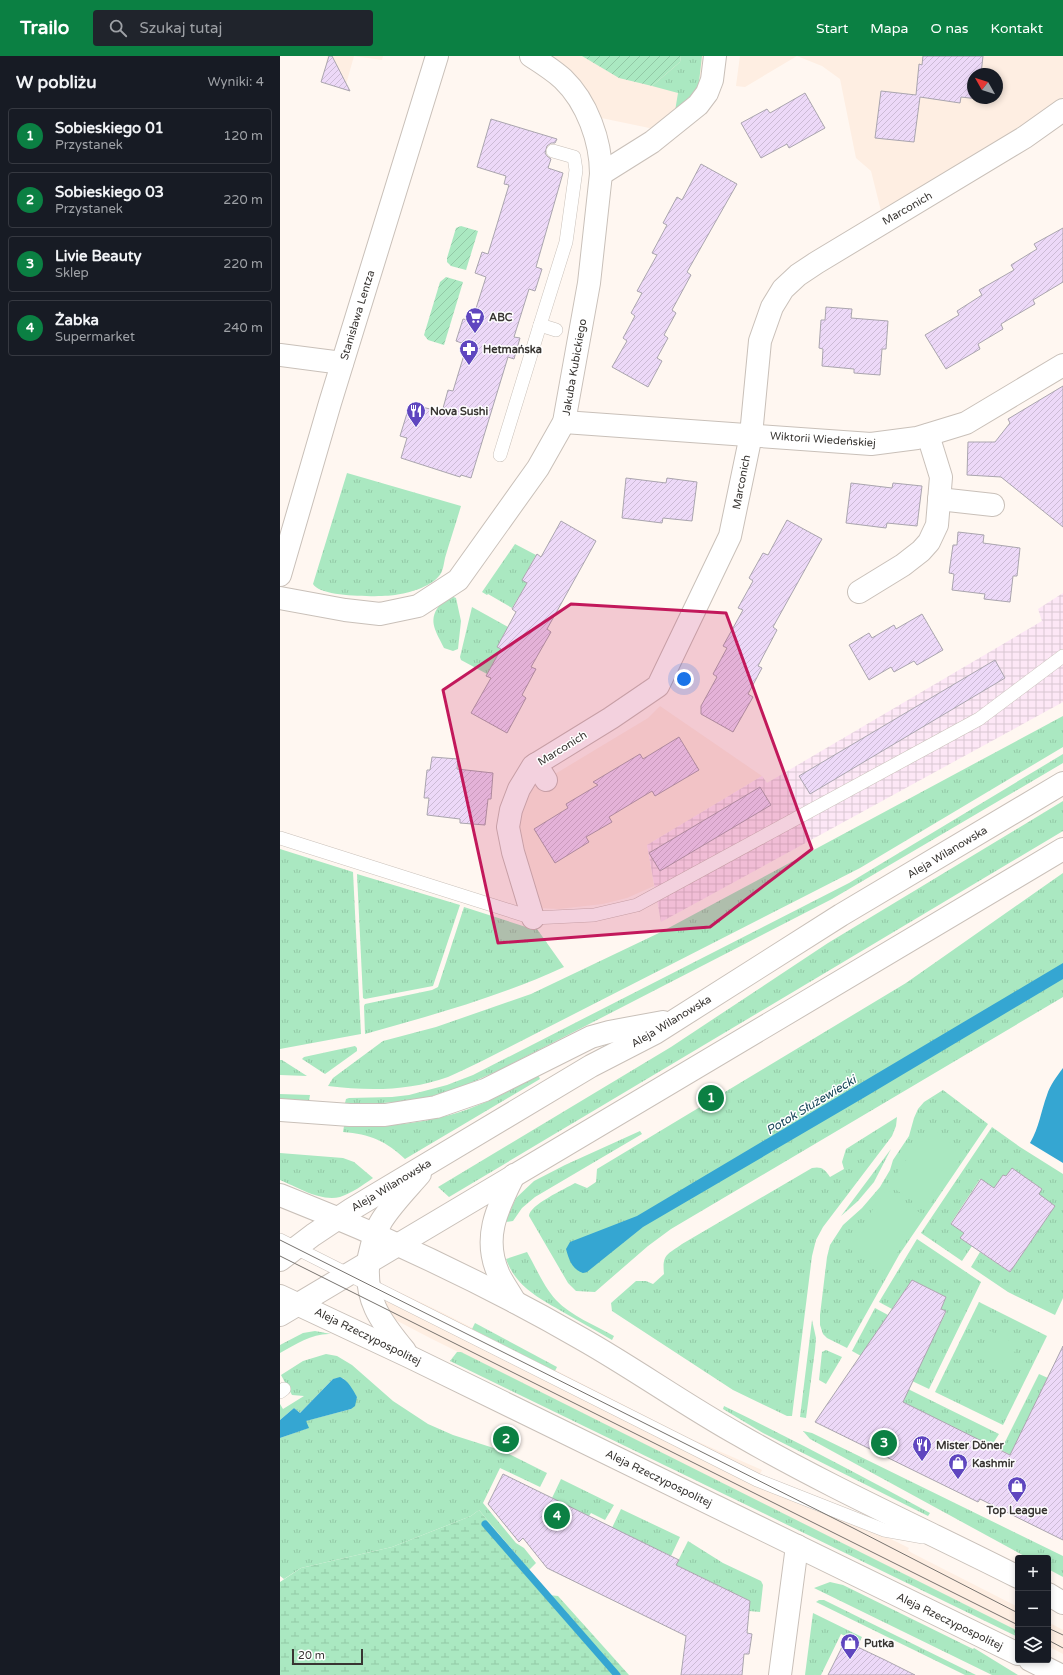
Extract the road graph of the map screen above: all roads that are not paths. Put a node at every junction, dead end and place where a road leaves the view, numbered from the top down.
1 (437, 56) edge
2 (531, 56) edge
3 (715, 56) edge
4 (1063, 110) edge
5 (553, 151) dead end
6 (601, 174) junction
7 (540, 325) junction
8 (556, 330) dead end
9 (280, 355) edge
10 (342, 364) junction
11 (1063, 365) edge
12 (564, 422) junction
13 (751, 435) junction
14 (928, 435) junction
15 (500, 455) dead end
16 (939, 499) junction
17 (993, 504) dead end
18 (280, 575) edge
19 (859, 592) dead end
20 (280, 598) edge
21 (1063, 656) edge
22 (1063, 783) edge
23 (280, 838) edge
24 (1063, 849) edge
25 (533, 918) junction
26 (676, 1019) junction
27 (280, 1110) edge
28 (431, 1161) junction
29 (514, 1175) junction
30 (280, 1195) edge
31 (337, 1218) junction
32 (375, 1235) junction
33 (398, 1245) junction
34 (285, 1249) edge
35 (362, 1273) junction
36 (289, 1300) edge
37 (515, 1302) junction
38 (280, 1315) edge
39 (410, 1357) junction
40 (944, 1540) junction
41 (797, 1546) junction
42 (1015, 1576) edge
43 (1051, 1596) edge
44 (1063, 1602) edge
45 (1015, 1653) edge
46 (1036, 1663) edge
47 (780, 1675) edge
48 (1060, 1675) edge

1 - 10 street, Stanisława Lentza
2 - 6 street, Jakuba Kubickiego
3 - 6 street
4 - 13 street, Marconich
5 - 7 lane
6 - 12 street, Jakuba Kubickiego
7 - 8 lane
7 - 15 lane
9 - 10 street
10 - 18 street, Stanisława Lentza
11 - 14 street, Wiktorii Wiedeńskiej
12 - 13 street, Wiktorii Wiedeńskiej
12 - 20 street, Jakuba Kubickiego
13 - 14 street, Wiktorii Wiedeńskiej
13 - 25 street, Marconich
14 - 16 street
16 - 17 street
16 - 19 street
21 - 25 lane
22 - 26 street, Aleja Wilanowska
23 - 25 lane
24 - 29 street
26 - 27 street
26 - 28 street, Aleja Wilanowska
28 - 31 street, Aleja Wilanowska
28 - 32 street
29 - 33 street
29 - 37 street
30 - 31 street
31 - 32 street
31 - 34 street, Aleja Wilanowska
32 - 33 street
32 - 35 street
33 - 35 street
33 - 37 street
34 - 35 lane
35 - 36 street
35 - 39 street
35 - 40 lane
36 - 38 street
36 - 39 street, Aleja Rzeczypospolitej
37 - 40 street
39 - 41 street, Aleja Rzeczypospolitej
40 - 42 street
41 - 45 street, Aleja Rzeczypospolitej
41 - 47 street
43 - 44 street
46 - 48 street

